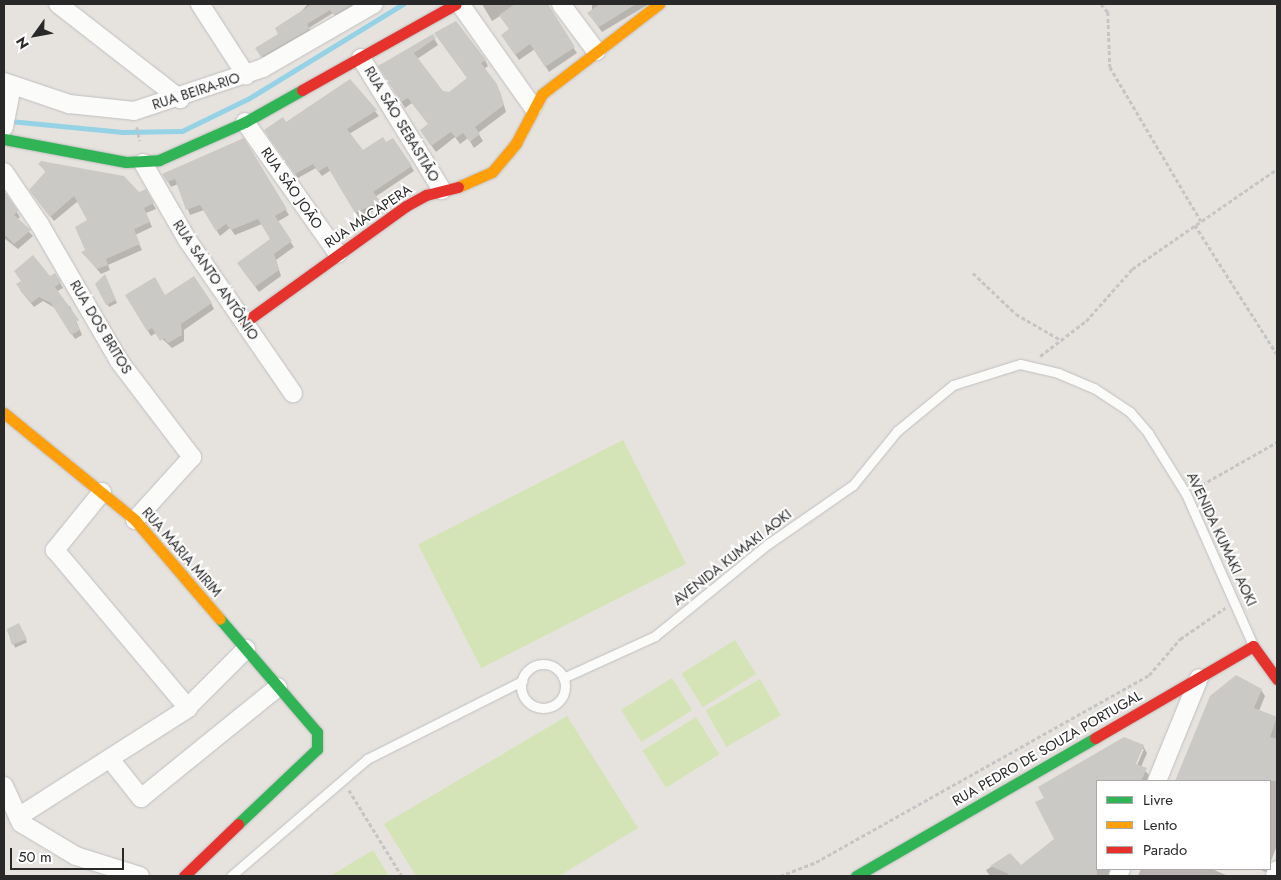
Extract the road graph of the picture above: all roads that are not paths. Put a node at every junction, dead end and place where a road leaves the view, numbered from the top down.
1 (58, 4) edge
2 (200, 4) edge
3 (374, 4) edge
4 (456, 4) edge
5 (460, 4) edge
6 (561, 4) edge
7 (659, 4) edge
8 (596, 51) junction
9 (361, 58) junction
10 (246, 75) junction
11 (8, 89) edge
12 (180, 99) junction
13 (533, 107) junction
14 (245, 122) junction
15 (4, 127) edge
16 (4, 139) edge
17 (142, 156) junction
18 (4, 172) edge
19 (442, 190) junction
20 (338, 254) junction
21 (245, 322) junction
22 (292, 394) dead end
23 (4, 414) edge
24 (102, 492) junction
25 (135, 520) junction
26 (1253, 646) junction
27 (246, 649) junction
28 (563, 678) junction
29 (1199, 678) junction
30 (1277, 679) edge
31 (522, 681) junction
32 (278, 687) junction
33 (188, 708) junction
34 (110, 759) junction
35 (1157, 780) edge
36 (4, 786) edge
37 (18, 817) junction
38 (1277, 870) edge
39 (140, 876) edge
40 (184, 876) edge
41 (231, 876) edge
42 (856, 876) edge
43 (1275, 876) edge

1 - 12 street
2 - 10 street
3 - 10 street, RUA BEIRA-RIO
4 - 9 street
5 - 13 street
6 - 8 street
7 - 8 street, RUA MACAPERA
8 - 13 street, RUA MACAPERA
9 - 14 street
9 - 19 street, RUA SÃO SEBASTIÃO
10 - 12 street, RUA BEIRA-RIO
11 - 12 street, RUA BEIRA-RIO
11 - 15 street
13 - 19 street, RUA MACAPERA
14 - 17 street
14 - 20 street, RUA SÃO JOÃO
16 - 17 street
17 - 21 street, RUA SANTO ANTÔNIO
18 - 25 street, RUA DOS BRITOS
19 - 20 street, RUA MACAPERA
20 - 21 street, RUA MACAPERA
21 - 22 street, RUA SANTO ANTÔNIO
23 - 24 street, RUA MARIA MIRIM
24 - 25 street, RUA MARIA MIRIM
24 - 33 street
25 - 27 street, RUA MARIA MIRIM
26 - 28 lane, AVENIDA KUMAKI AOKI
26 - 29 street, RUA PEDRO DE SOUZA PORTUGAL
26 - 30 street, AVENIDA KUMAKI AOKI
27 - 32 street, RUA MARIA MIRIM
27 - 33 street
28 - 31 lane
28 - 31 lane
29 - 35 street
29 - 42 street, RUA PEDRO DE SOUZA PORTUGAL
31 - 41 lane
32 - 34 street
32 - 40 street, RUA MARIA MIRIM
33 - 34 street
34 - 37 street
36 - 37 street
37 - 39 street
38 - 43 street

